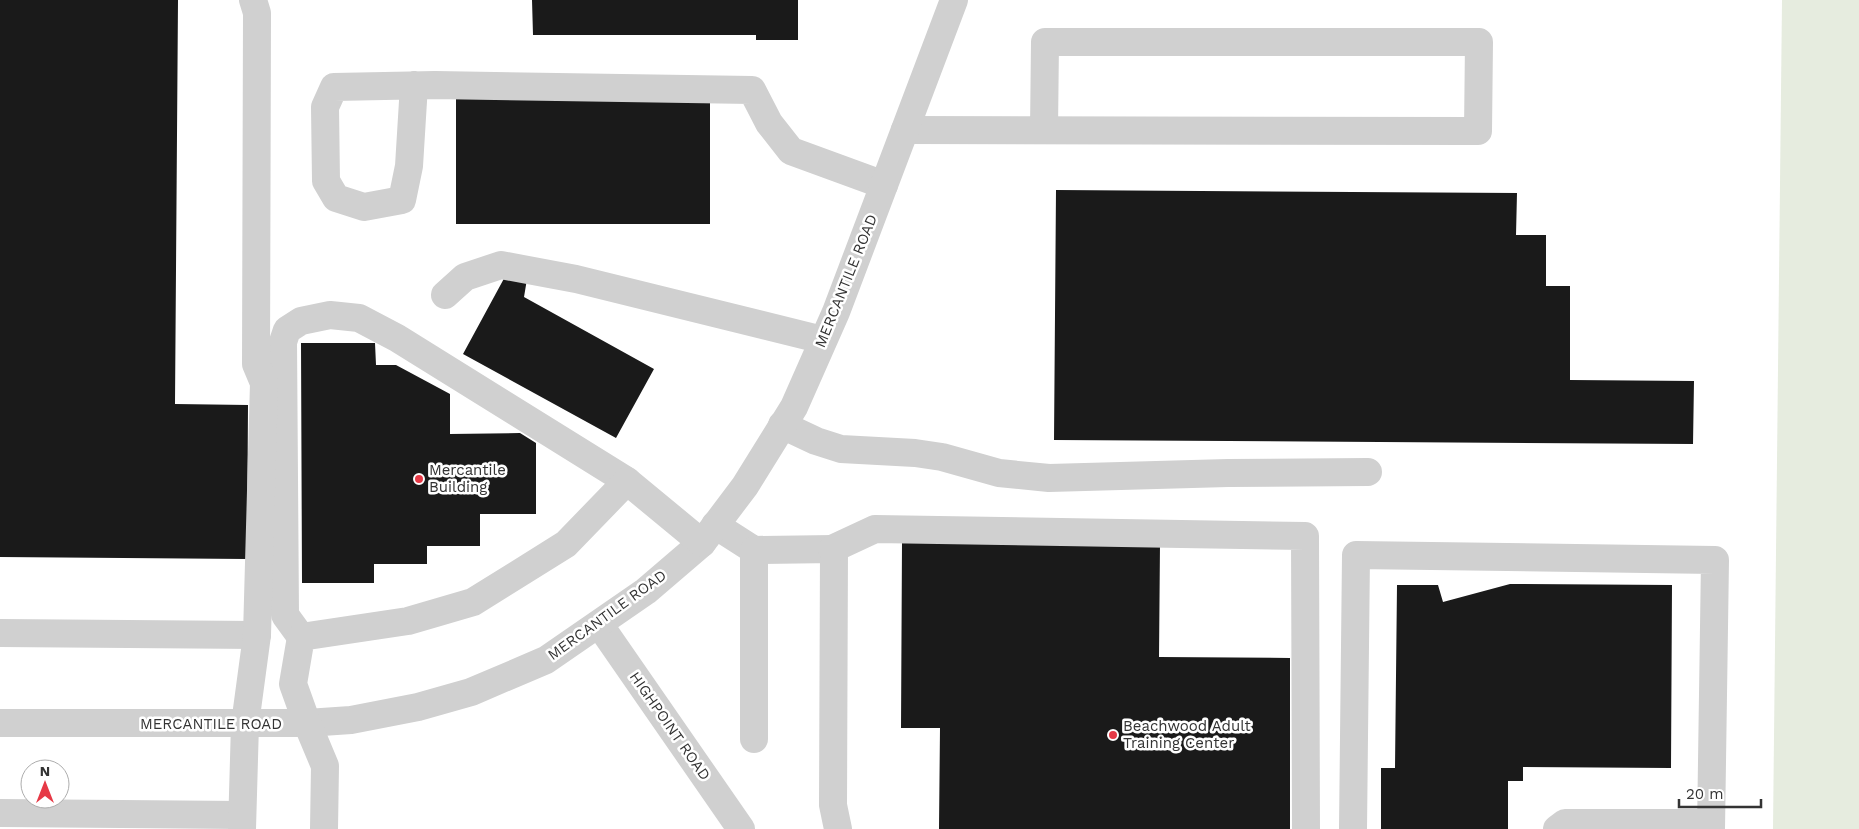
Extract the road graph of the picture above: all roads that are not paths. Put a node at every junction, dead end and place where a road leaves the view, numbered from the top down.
1 (253, 0) edge
2 (954, 0) edge
3 (414, 85) junction
4 (905, 130) junction
5 (1044, 130) junction
6 (884, 184) junction
7 (445, 295) dead end
8 (823, 340) junction
9 (782, 425) junction
10 (1368, 472) dead end
11 (627, 481) junction
12 (709, 534) junction
13 (832, 548) junction
14 (754, 550) junction
15 (599, 624) junction
16 (0, 633) edge
17 (257, 635) junction
18 (301, 637) junction
19 (0, 723) edge
20 (307, 723) junction
21 (245, 724) junction
22 (754, 739) dead end
23 (0, 813) edge
24 (242, 822) edge
25 (1711, 826) edge
26 (324, 829) edge
27 (741, 829) edge
28 (838, 829) edge
29 (1306, 829) edge
30 (1353, 829) edge
31 (1557, 829) edge

1 - 17 street
2 - 4 street, MERCANTILE ROAD
3 - 3 street
3 - 6 street
4 - 5 street
4 - 6 street, MERCANTILE ROAD
5 - 5 street
6 - 8 street, MERCANTILE ROAD
7 - 8 street
8 - 9 street, MERCANTILE ROAD
9 - 10 street
9 - 12 street, MERCANTILE ROAD
11 - 12 street
11 - 18 street
11 - 18 street
12 - 14 street
12 - 15 street, MERCANTILE ROAD
13 - 14 street
13 - 28 street
13 - 29 street
14 - 22 street
15 - 20 street, MERCANTILE ROAD
15 - 27 street, HIGHPOINT ROAD
16 - 17 street
17 - 21 street
18 - 20 street
19 - 21 street, MERCANTILE ROAD
20 - 21 street, MERCANTILE ROAD
20 - 26 street
21 - 24 street
23 - 24 street
25 - 30 street
25 - 31 street

